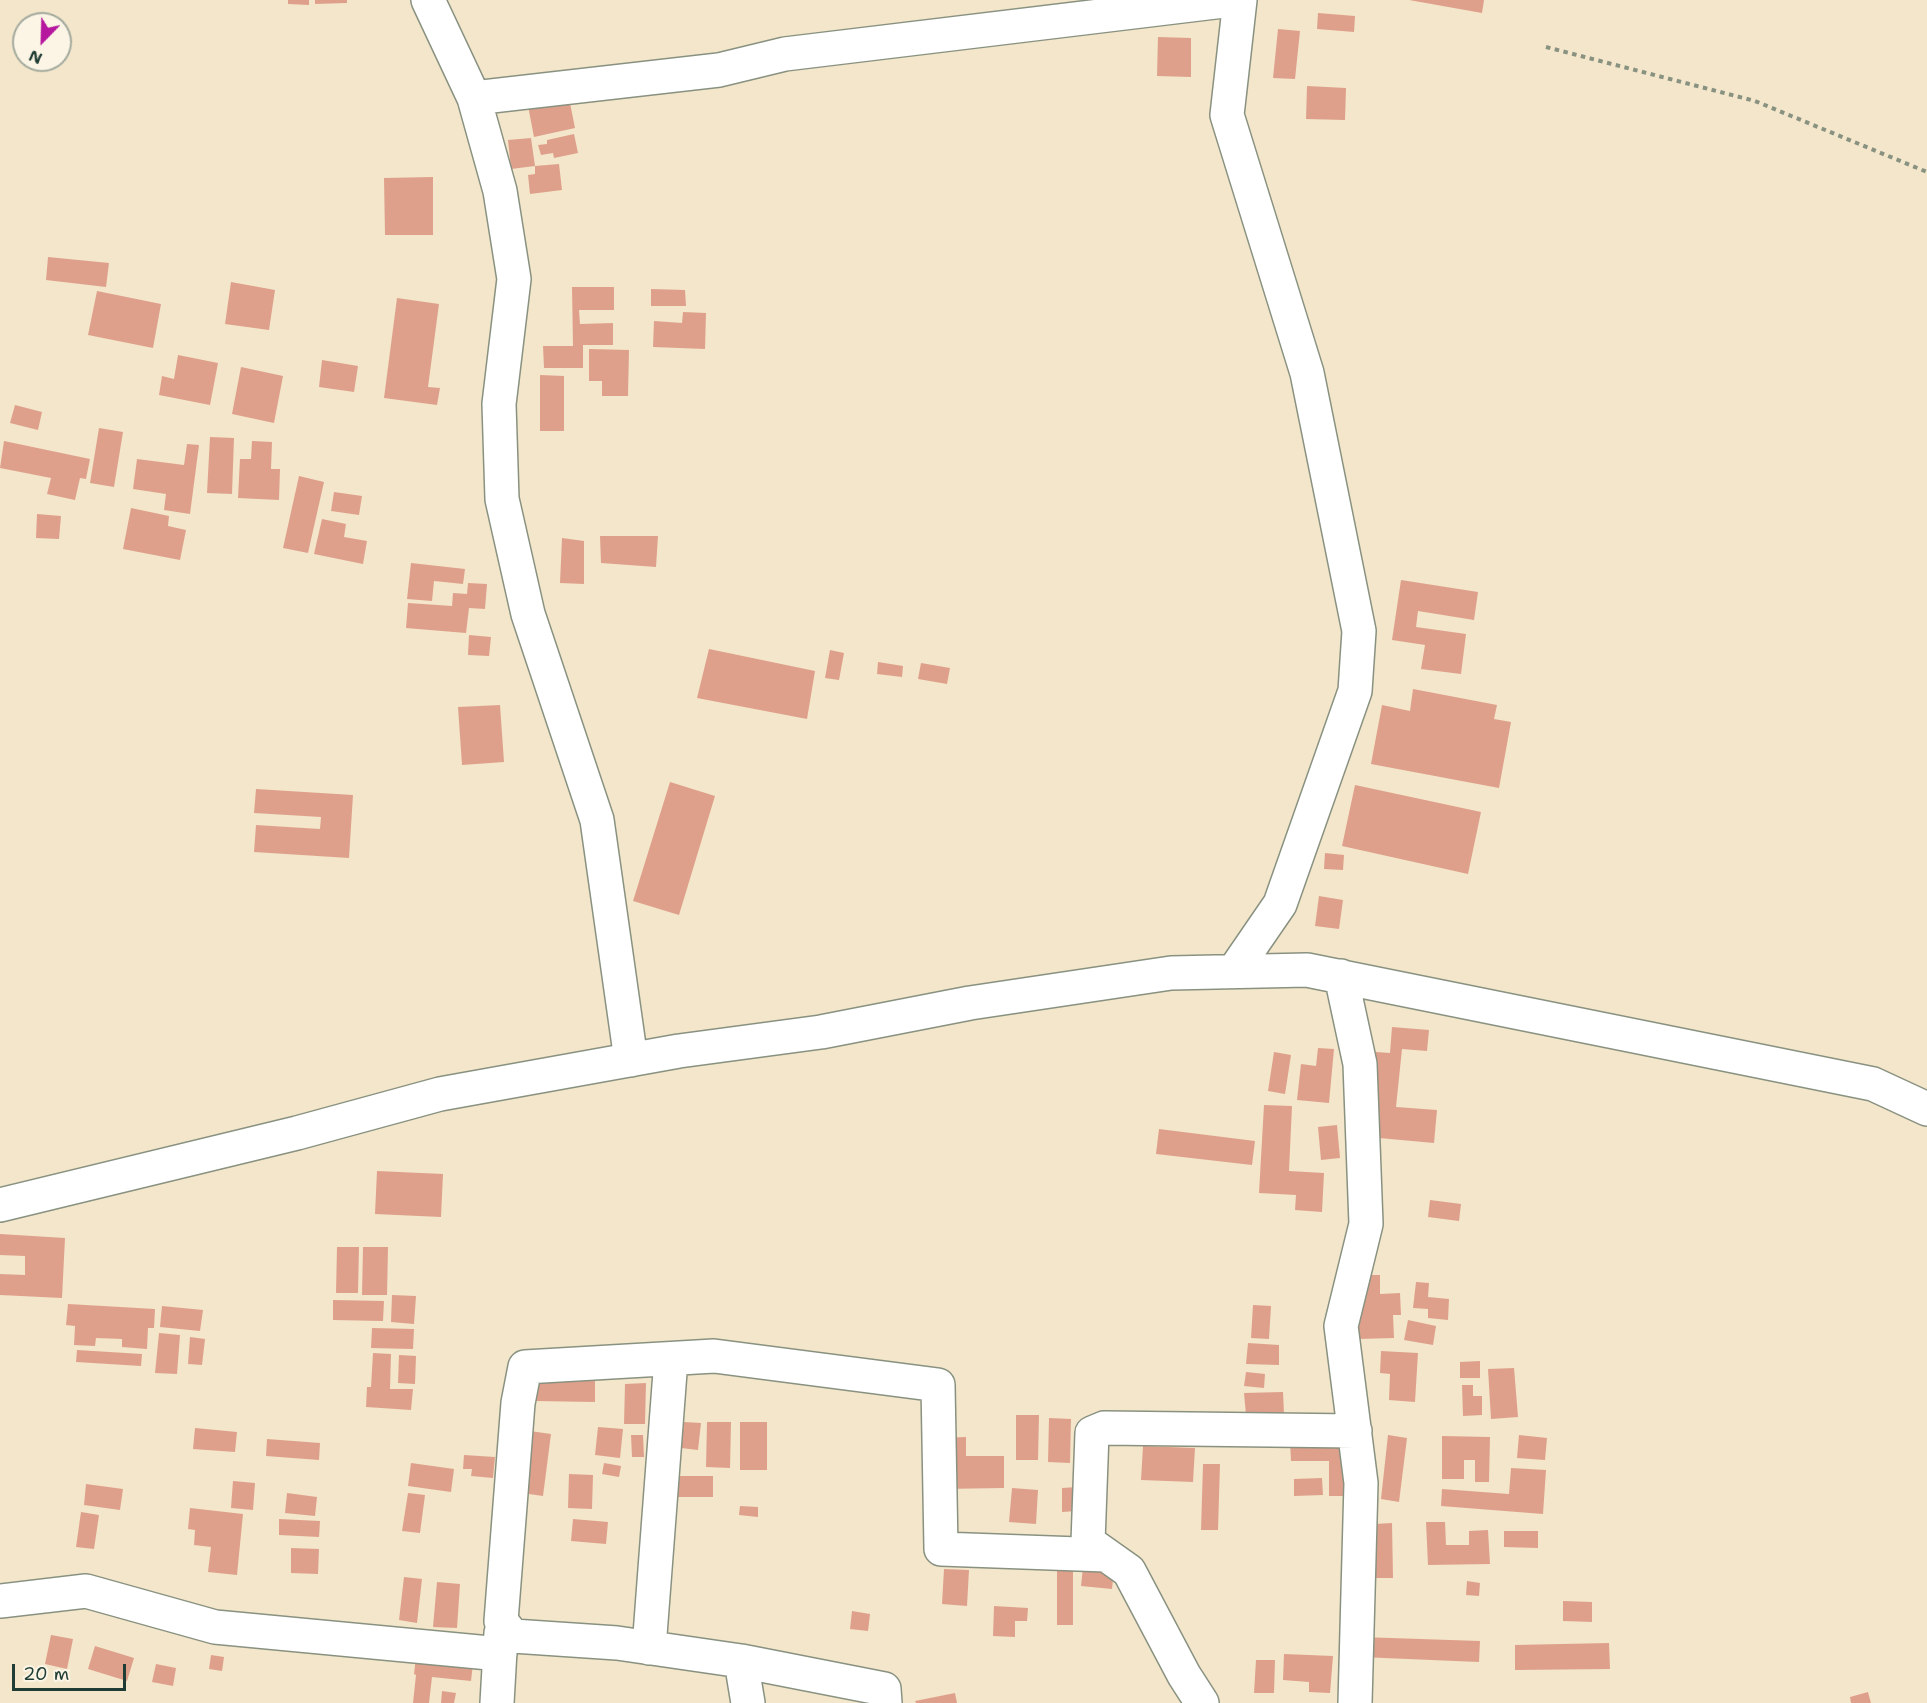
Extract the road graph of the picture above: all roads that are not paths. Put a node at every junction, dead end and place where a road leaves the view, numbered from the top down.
1 (428, 0) edge
2 (1232, 0) edge
3 (1240, 0) edge
4 (474, 98) junction
5 (1234, 971) junction
6 (1341, 976) junction
7 (631, 1060) junction
8 (1927, 1109) edge
9 (0, 1205) edge
10 (671, 1359) junction
11 (1355, 1431) junction
12 (1106, 1555) junction
13 (0, 1601) edge
14 (501, 1621) junction
15 (649, 1648) junction
16 (500, 1654) junction
17 (741, 1661) junction
18 (497, 1703) edge
19 (748, 1703) edge
20 (885, 1703) edge
21 (1202, 1703) edge
22 (1355, 1703) edge

1 - 4 street
2 - 4 street
3 - 5 street
4 - 7 street
5 - 6 street
5 - 7 street
6 - 8 street
6 - 11 street
7 - 9 street
10 - 12 street
10 - 14 street
10 - 15 street
11 - 12 street
11 - 22 street
12 - 21 street
13 - 16 street
14 - 15 street
14 - 16 street
15 - 17 street
16 - 18 street
17 - 19 street
17 - 20 street

